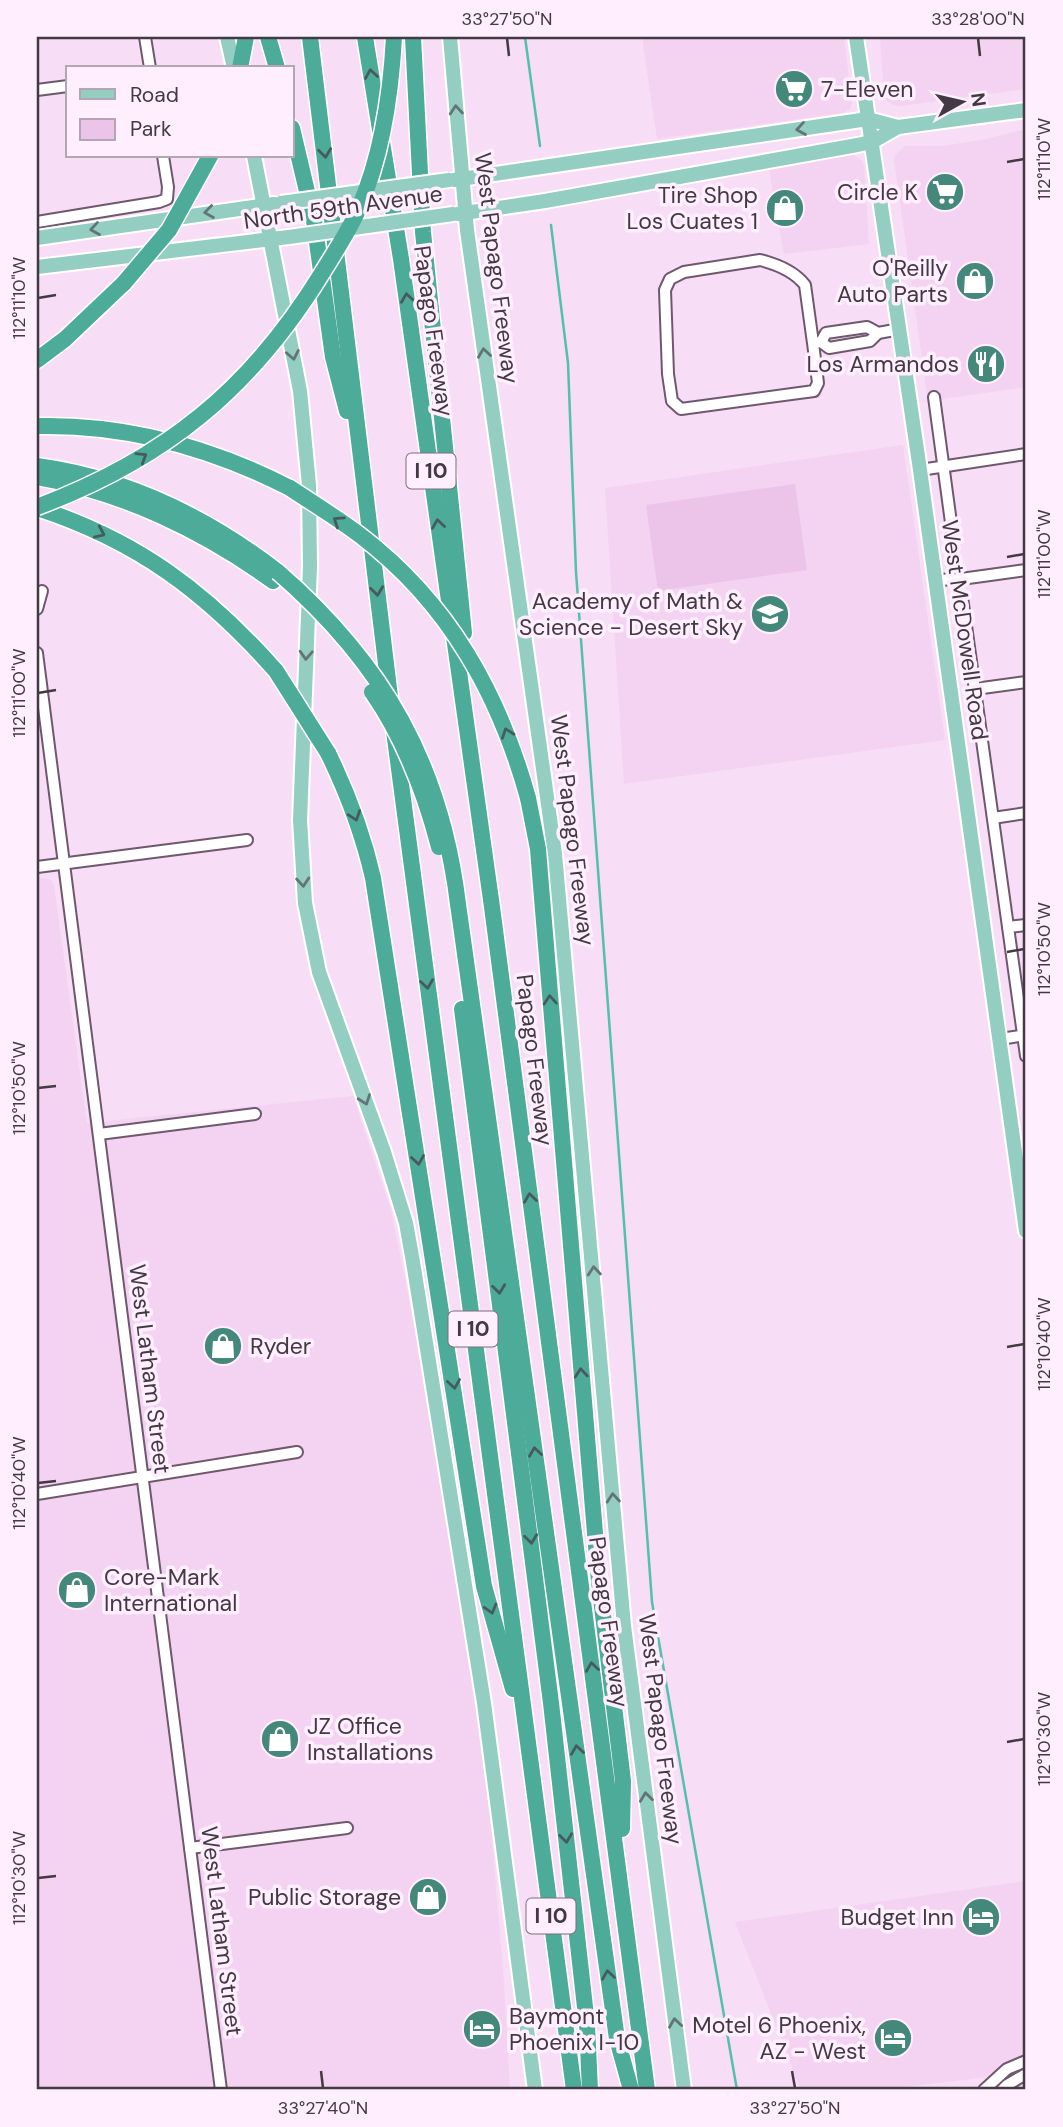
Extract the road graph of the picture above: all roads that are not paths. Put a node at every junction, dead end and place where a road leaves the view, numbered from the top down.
1 (145, 37) edge
2 (228, 37) edge
3 (246, 37) edge
4 (268, 37) edge
5 (310, 37) edge
6 (365, 37) edge
7 (394, 37) edge
8 (413, 37) edge
9 (450, 37) edge
10 (856, 37) edge
11 (149, 66) edge
12 (234, 66) edge
13 (240, 66) edge
14 (276, 66) edge
15 (66, 86) edge
16 (37, 90) edge
17 (1026, 110) edge
18 (868, 119) junction
19 (898, 127) junction
20 (294, 136) edge
21 (872, 142) junction
22 (163, 158) edge
23 (209, 158) edge
24 (254, 158) edge
25 (456, 179) junction
26 (265, 205) junction
27 (460, 214) junction
28 (37, 222) edge
29 (37, 238) edge
30 (271, 240) junction
31 (37, 267) edge
32 (900, 329) junction
33 (817, 342) junction
34 (37, 360) edge
35 (934, 397) dead end
36 (37, 426) edge
37 (1026, 454) edge
38 (37, 466) edge
39 (944, 466) junction
40 (920, 470) junction
41 (364, 475) junction
42 (37, 477) edge
43 (37, 507) edge
44 (953, 530) dead end
45 (1026, 570) edge
46 (275, 577) junction
47 (935, 580) junction
48 (42, 591) dead end
49 (962, 597) dead end
50 (37, 609) edge
51 (37, 653) edge
52 (1026, 682) edge
53 (975, 689) junction
54 (1026, 813) edge
55 (993, 818) junction
56 (247, 840) dead end
57 (64, 863) junction
58 (37, 867) edge
59 (453, 905) junction
60 (492, 906) junction
61 (1026, 925) edge
62 (1008, 927) junction
63 (1025, 1035) edge
64 (999, 1039) junction
65 (1026, 1056) edge
66 (256, 1114) dead end
67 (99, 1134) junction
68 (1026, 1231) edge
69 (297, 1452) dead end
70 (142, 1476) junction
71 (37, 1494) edge
72 (528, 1742) junction
73 (347, 1828) dead end
74 (190, 1848) junction
75 (620, 1880) junction
76 (1026, 2060) edge
77 (1026, 2074) edge
78 (1005, 2087) edge
79 (221, 2090) edge
80 (535, 2090) edge
81 (574, 2090) edge
82 (590, 2090) edge
83 (631, 2090) edge
84 (647, 2090) edge
85 (684, 2090) edge
86 (984, 2090) edge

1 - 11 street
2 - 12 main road
3 - 13 highway
4 - 14 highway
5 -> 41 highway, I 10
60 -> 6 highway, Papago Freeway / I 10
43 -> 7 highway, bridge
8 - 60 highway
25 -> 9 main road, West Papago Freeway
10 - 18 main road, West McDowell Road
15 - 16 street
17 - 19 main road, North 59th Avenue
18 - 19 main road, North 59th Avenue
18 - 21 main road, West McDowell Road
18 -> 25 main road, North 59th Avenue
19 - 21 main road, North 59th Avenue
20 - 41 highway
21 - 27 main road, North 59th Avenue
21 - 32 main road, West McDowell Road
22 - 28 street
23 - 34 highway, bridge
24 - 26 main road
25 - 26 main road, North 59th Avenue, bridge
25 - 27 main road, West Papago Freeway
26 -> 29 main road, North 59th Avenue
26 - 30 main road
27 - 30 main road, North 59th Avenue, bridge
85 -> 27 main road, West Papago Freeway
30 - 31 main road, North 59th Avenue
30 -> 80 main road
32 - 33 street
32 - 40 main road, West McDowell Road
33 - 33 street
35 - 39 street, West McDowell Road
75 -> 36 highway, bridge
37 - 39 street
38 - 46 highway
39 - 40 street
39 - 44 street, West McDowell Road
40 - 47 main road, West McDowell Road
41 -> 72 highway, I 10
42 - 46 highway
43 -> 72 highway, bridge
45 - 47 street
46 - 59 highway, bridge
47 - 64 main road, West McDowell Road
48 - 50 street
49 - 53 street, West McDowell Road
51 - 57 street, West Latham Street
52 - 53 street
53 - 55 street, West McDowell Road
54 - 55 street
55 - 62 street, West McDowell Road
56 - 57 street
57 - 58 street
57 - 67 street, West Latham Street
59 -> 82 highway
83 -> 59 highway
75 -> 60 highway, Papago Freeway / I 10
61 - 62 street
62 - 63 street, West McDowell Road
63 - 64 street
63 - 65 street, West McDowell Road
64 - 68 main road, West McDowell Road
66 - 67 street
67 - 70 street, West Latham Street
69 - 70 street
70 - 71 street
70 - 74 street, West Latham Street
72 - 81 highway, I 10
73 - 74 street
74 - 79 street, West Latham Street
75 - 84 highway, Papago Freeway / I 10
76 - 86 street
77 - 78 street

